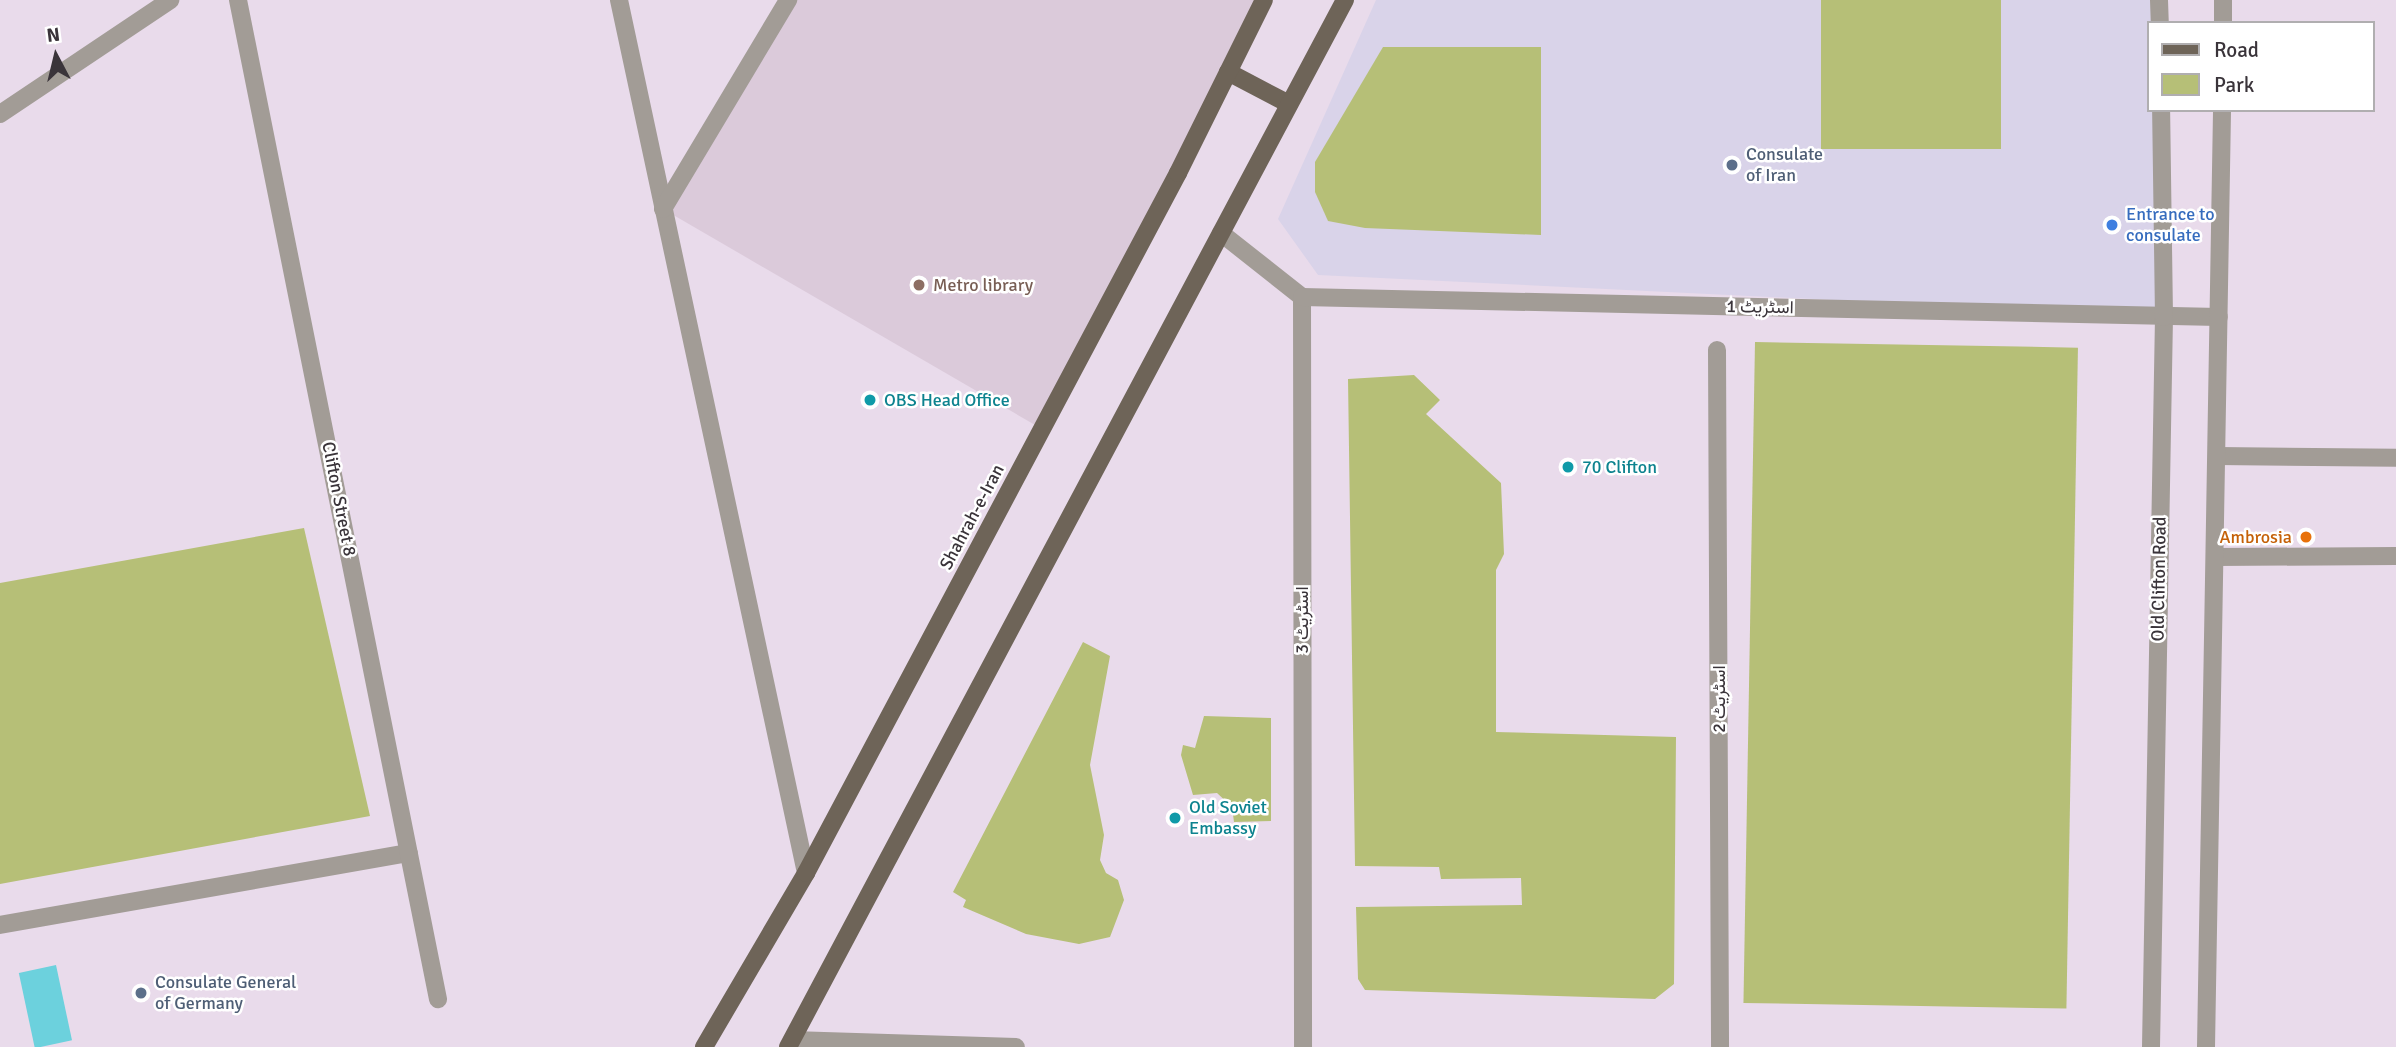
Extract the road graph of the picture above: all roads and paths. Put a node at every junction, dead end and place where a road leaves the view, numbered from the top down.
1 (170, 0) edge
2 (238, 0) edge
3 (619, 0) edge
4 (788, 0) edge
5 (1264, 0) edge
6 (1345, 0) edge
7 (2159, 0) edge
8 (2223, 0) edge
9 (2160, 21) edge
10 (2222, 21) edge
11 (1228, 72) junction
12 (1289, 104) junction
13 (2161, 112) edge
14 (2222, 112) edge
15 (0, 114) edge
16 (663, 209) junction
17 (1221, 233) junction
18 (1302, 297) junction
19 (2164, 317) junction
20 (2219, 317) junction
21 (1717, 350) dead end
22 (2217, 456) junction
23 (2396, 458) edge
24 (2396, 556) edge
25 (2215, 557) junction
26 (410, 853) junction
27 (806, 873) junction
28 (0, 925) edge
29 (438, 999) dead end
30 (790, 1043) edge
31 (704, 1047) edge
32 (1016, 1047) edge
33 (1303, 1047) edge
34 (1720, 1047) edge
35 (2151, 1047) edge
36 (2206, 1047) edge

1 - 15 street
2 - 26 street, Clifton Street 8
3 - 16 street
4 - 16 street
5 - 11 main road, Shahrah-e-Iran
6 - 12 main road
7 - 9 street
8 - 10 street
11 - 12 main road
11 - 27 main road, Shahrah-e-Iran
12 - 17 main road
13 - 19 street, Old Clifton Road
14 - 20 street
16 - 27 street
17 - 18 street
17 - 30 main road
18 - 19 street, اسٹریٹ 1
18 - 33 street, اسٹریٹ 3
19 - 20 street, اسٹریٹ 1
19 - 35 street, Old Clifton Road
20 - 22 street
21 - 34 street, اسٹریٹ 2
22 - 23 street
22 - 25 street
24 - 25 street
25 - 36 street
26 - 28 street
26 - 29 street, Clifton Street 8
27 - 31 main road, Shahrah-e-Iran
30 - 32 street

